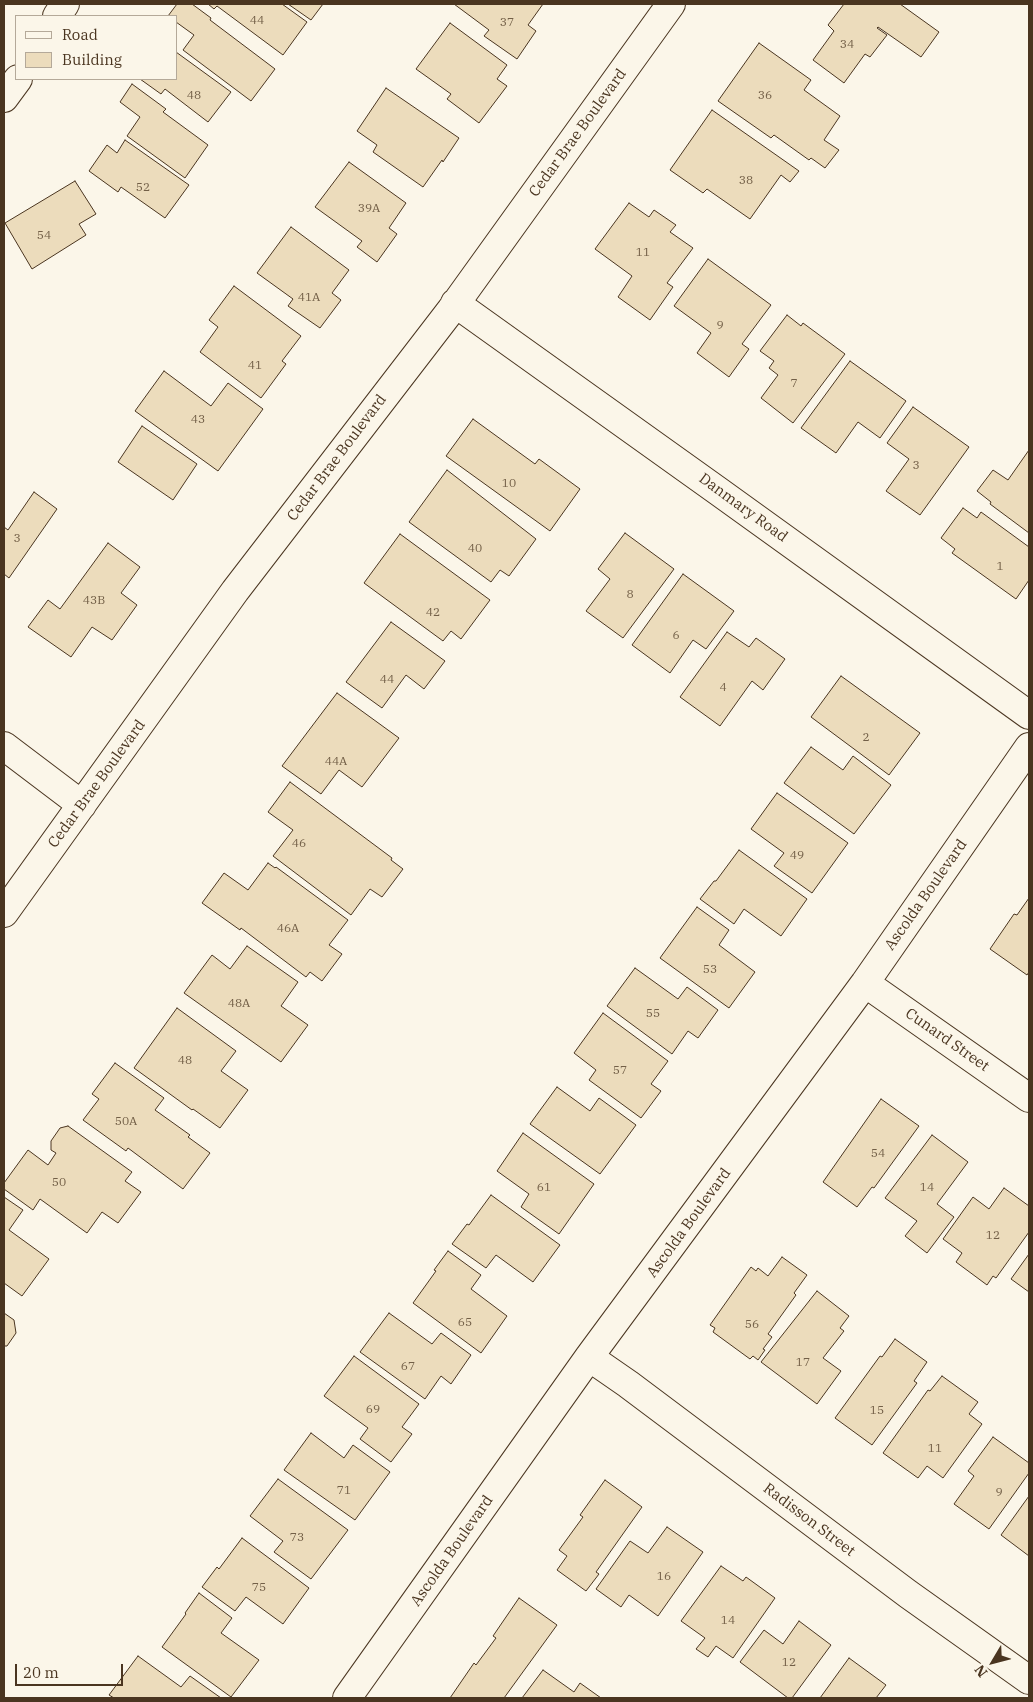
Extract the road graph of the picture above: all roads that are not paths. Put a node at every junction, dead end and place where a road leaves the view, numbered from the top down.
1 (65, 4) edge
2 (671, 4) edge
3 (58, 15) edge
4 (17, 80) edge
5 (4, 98) edge
6 (455, 303) junction
7 (1029, 715) edge
8 (4, 746) edge
9 (1029, 747) edge
10 (82, 805) junction
11 (4, 913) edge
12 (865, 982) junction
13 (1029, 1098) edge
14 (590, 1357) junction
15 (1029, 1680) edge
16 (347, 1698) edge

1 - 3 street
2 - 6 street, Cedar Brae Boulevard
4 - 5 street
6 - 7 street, Danmary Road
6 - 10 street, Cedar Brae Boulevard
8 - 10 street
9 - 12 street, Ascolda Boulevard
10 - 11 street, Cedar Brae Boulevard
12 - 13 street, Cunard Street
12 - 14 street, Ascolda Boulevard
14 - 15 street, Radisson Street
14 - 16 street, Ascolda Boulevard

